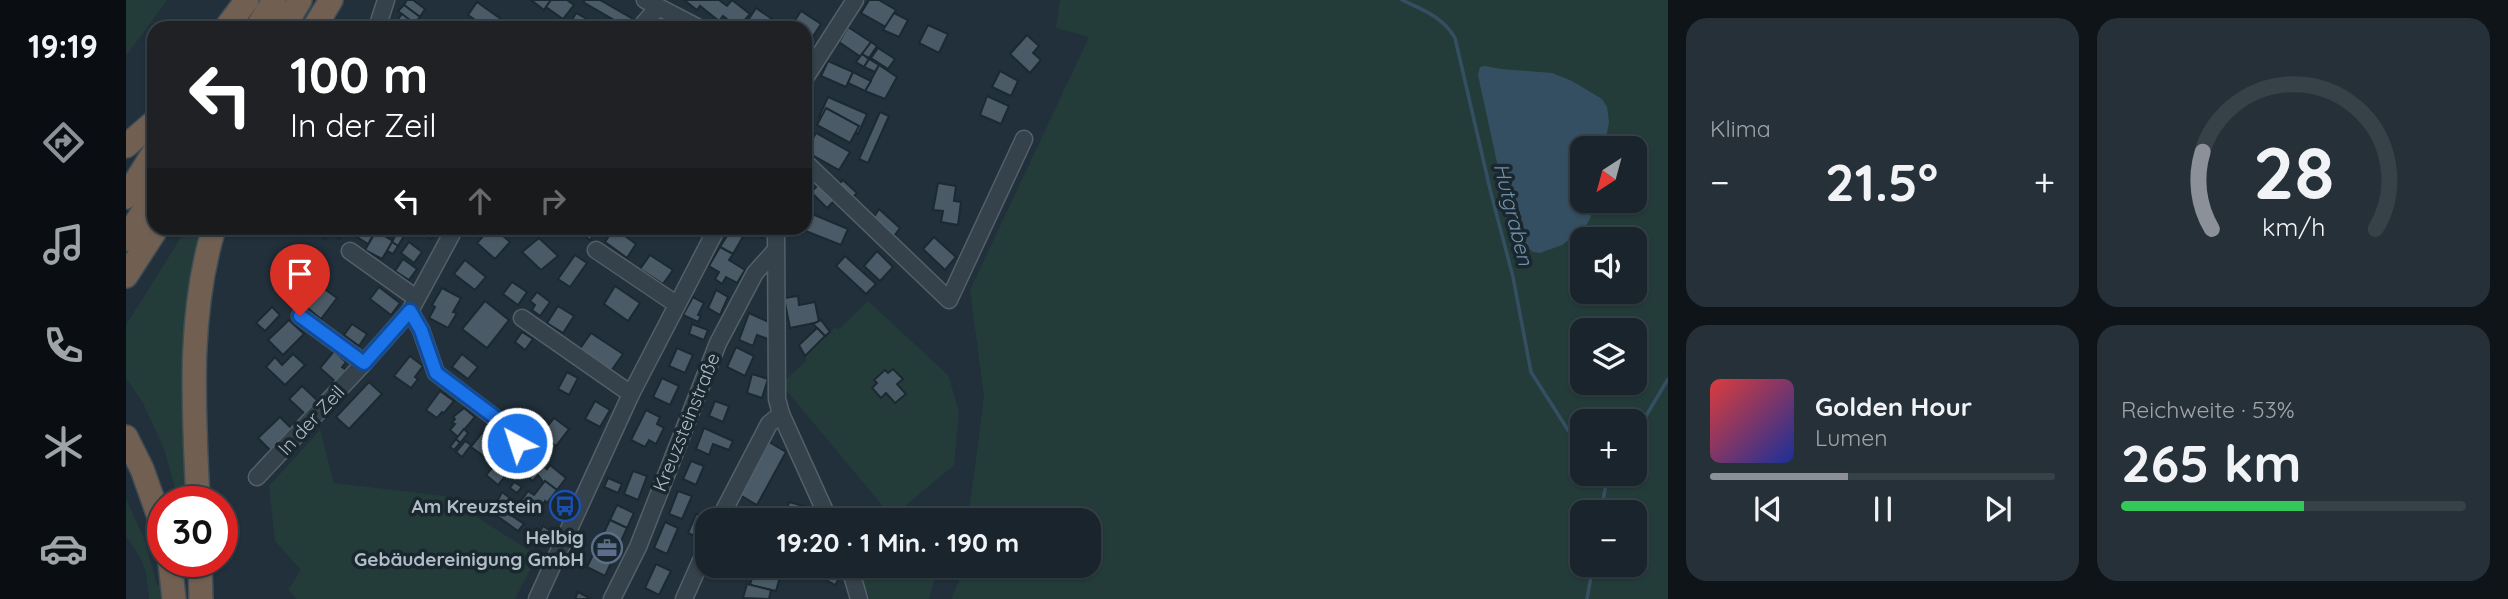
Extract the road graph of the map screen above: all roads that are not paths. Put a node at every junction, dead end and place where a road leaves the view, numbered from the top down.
1 (274, 0) edge
2 (300, 0) edge
3 (331, 0) edge
4 (386, 0) edge
5 (855, 0) edge
6 (245, 3) edge
7 (651, 4) edge
8 (233, 21) edge
9 (261, 21) edge
10 (287, 21) edge
11 (318, 21) edge
12 (379, 21) edge
13 (643, 21) edge
14 (685, 21) edge
15 (812, 67) edge
16 (147, 128) edge
17 (1024, 139) dead end
18 (126, 146) edge
19 (147, 163) edge
20 (812, 169) edge
21 (126, 197) edge
22 (147, 205) edge
23 (153, 235) edge
24 (212, 235) edge
25 (451, 235) edge
26 (713, 235) edge
27 (775, 235) edge
28 (126, 239) edge
29 (596, 250) dead end
30 (350, 251) dead end
31 (774, 252) junction
32 (127, 275) edge
33 (413, 304) junction
34 (676, 304) junction
35 (300, 316) dead end
36 (522, 318) dead end
37 (364, 363) junction
38 (631, 394) junction
39 (781, 414) junction
40 (126, 437) edge
41 (517, 443) dead end
42 (257, 477) dead end
43 (148, 486) edge
44 (197, 486) edge
45 (725, 508) edge
46 (824, 508) edge
47 (695, 574) edge
48 (172, 577) edge
49 (200, 577) edge
50 (853, 578) edge
51 (174, 599) edge
52 (201, 599) edge
53 (537, 599) edge
54 (612, 599) edge
55 (684, 599) edge
56 (859, 599) edge

1 - 9 highway
2 - 10 highway
3 - 11 highway
4 - 12 street
5 - 15 street
6 - 8 highway
7 - 13 street
7 - 14 street
16 - 18 highway
17 - 20 street
19 - 21 highway
22 - 28 highway
23 - 32 highway
24 - 44 highway
25 - 33 street, In der Zeil
26 - 34 street
27 - 31 street
29 - 34 street
30 - 33 street
31 - 39 street
31 - 54 street, Kreuzsteinstraße
33 - 37 street, In der Zeil
33 - 41 street
34 - 38 street
35 - 37 street
36 - 38 street
37 - 42 street, In der Zeil
38 - 53 street
39 - 45 street
39 - 46 street
40 - 43 highway
47 - 55 street
48 - 51 highway
49 - 52 highway
50 - 56 street

